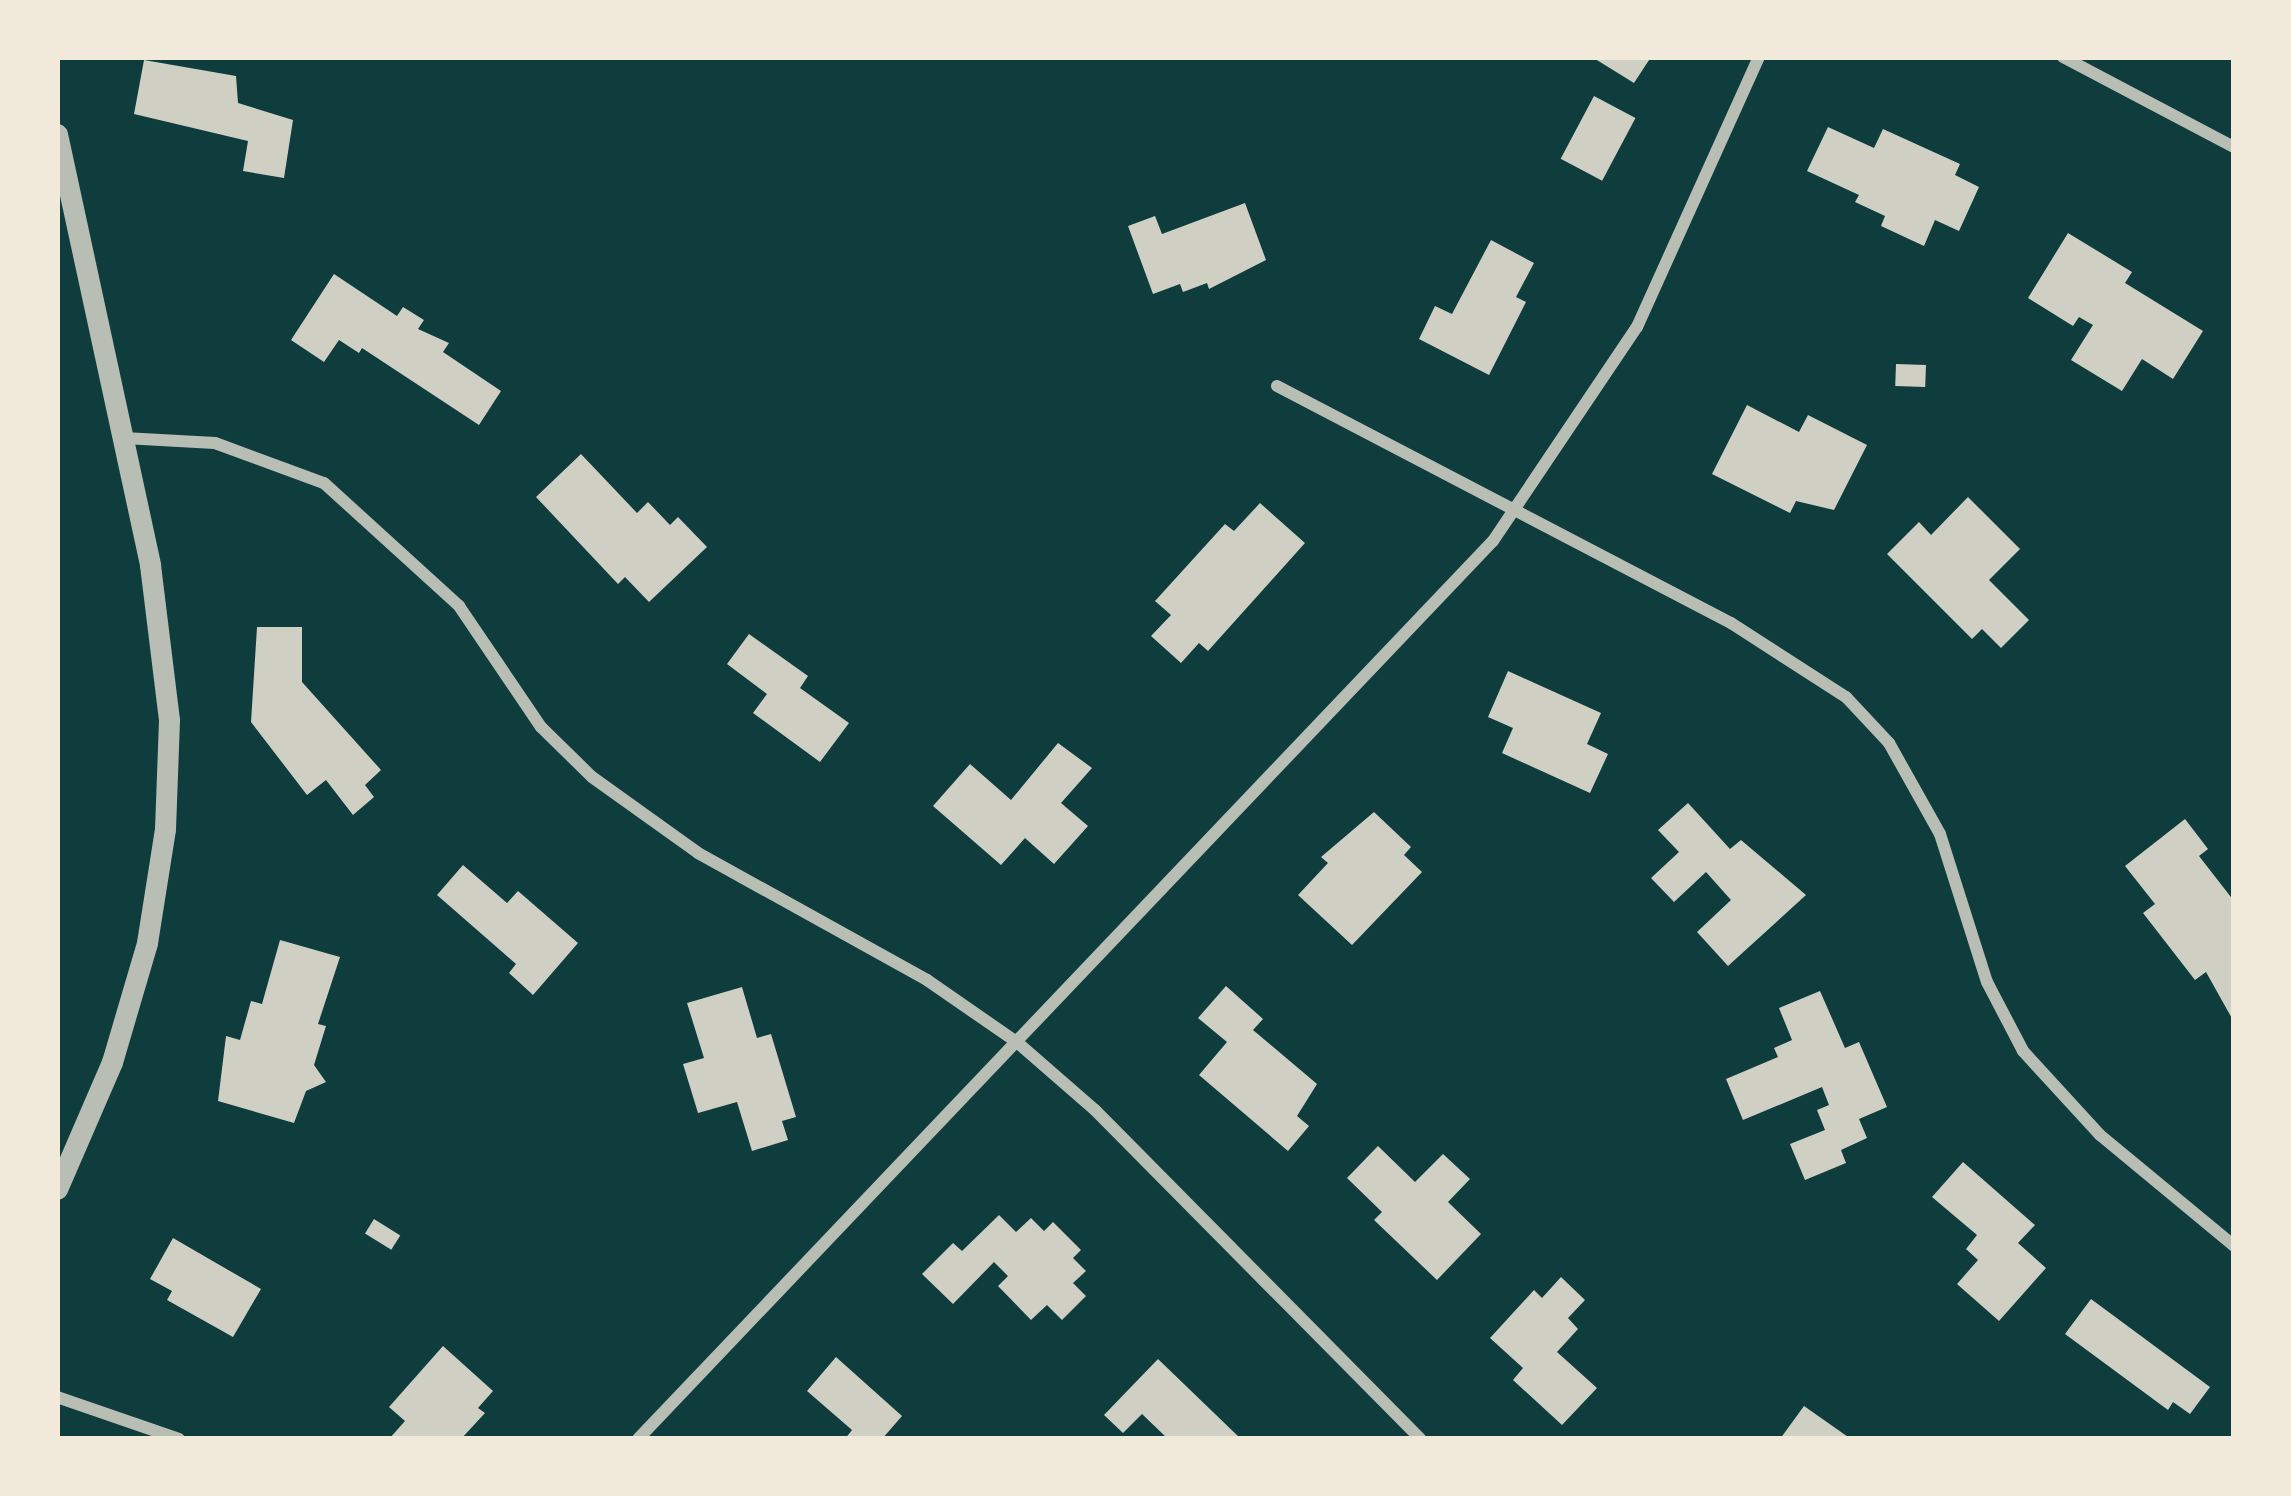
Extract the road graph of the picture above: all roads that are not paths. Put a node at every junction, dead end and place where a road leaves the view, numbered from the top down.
1 (1759, 57) edge
2 (2062, 57) edge
3 (57, 134) edge
4 (2234, 147) edge
5 (1276, 386) dead end
6 (124, 438) junction
7 (1514, 513) junction
8 (1018, 1042) junction
9 (57, 1189) edge
10 (2234, 1246) edge
11 (57, 1397) edge
12 (179, 1439) edge
13 (638, 1439) edge
14 (1421, 1439) edge

1 - 7 street
2 - 4 street
3 - 6 street
5 - 7 street
6 - 8 street
6 - 9 street
7 - 8 street
7 - 10 street
8 - 13 street
8 - 14 street
11 - 12 street

